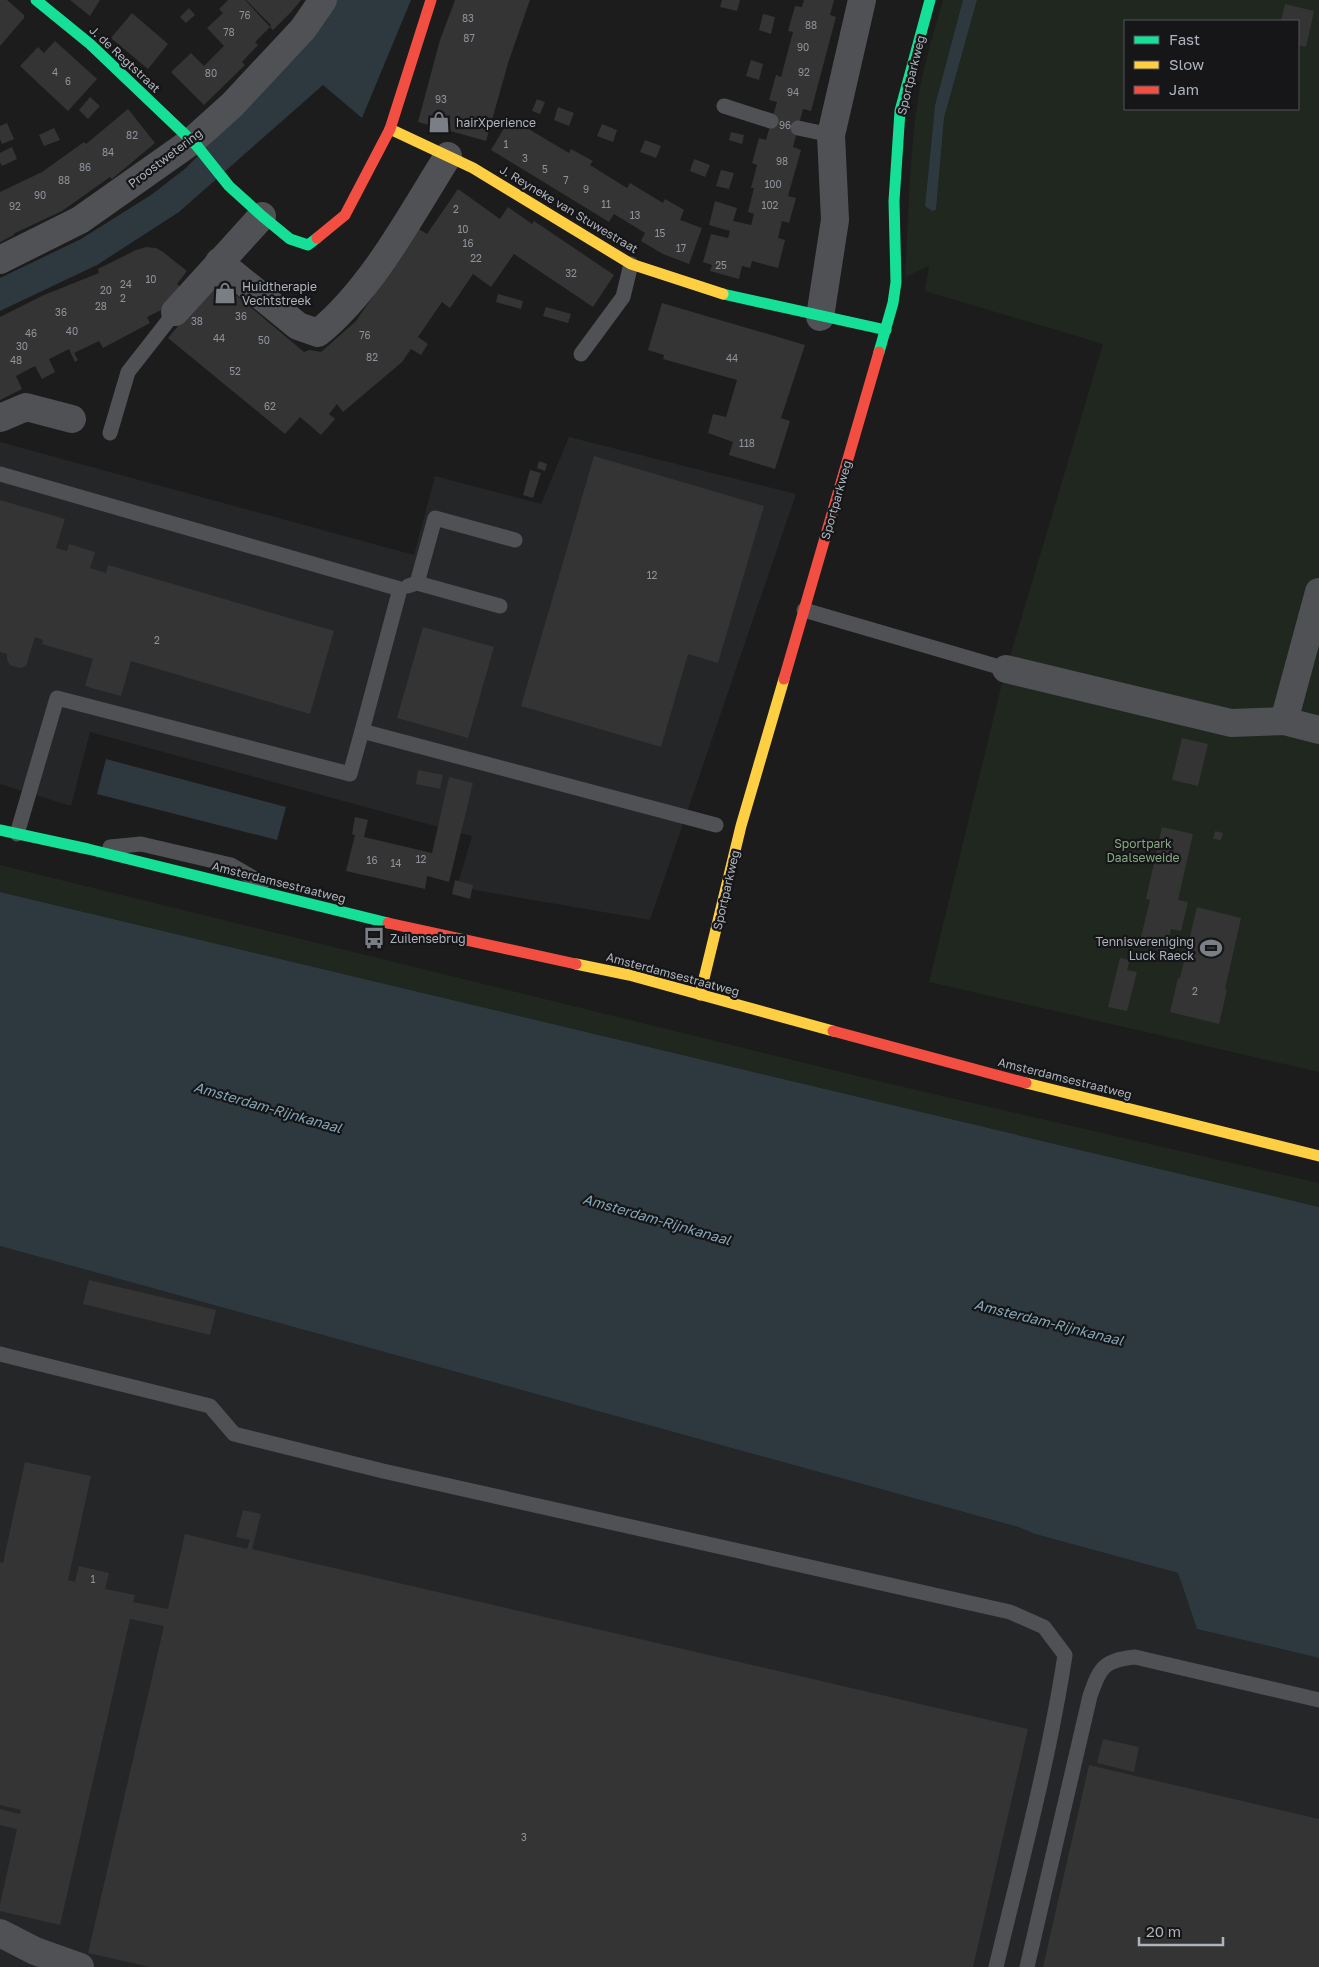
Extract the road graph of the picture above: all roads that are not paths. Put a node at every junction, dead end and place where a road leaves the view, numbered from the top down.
1 (36, 0) edge
2 (323, 0) edge
3 (431, 0) edge
4 (862, 0) edge
5 (930, 0) edge
6 (724, 106) dead end
7 (771, 121) dead end
8 (798, 128) dead end
9 (390, 130) junction
10 (831, 135) junction
11 (194, 143) junction
12 (448, 156) junction
13 (262, 216) junction
14 (0, 260) edge
15 (219, 262) junction
16 (631, 264) junction
17 (175, 312) joint
18 (820, 318) junction
19 (886, 330) junction
20 (581, 354) dead end
21 (0, 418) edge
22 (72, 419) dead end
23 (110, 432) dead end
24 (0, 474) edge
25 (515, 540) dead end
26 (417, 583) junction
27 (400, 589) junction
28 (1319, 592) edge
29 (500, 606) dead end
30 (804, 610) junction
31 (1006, 669) joint
32 (1284, 721) junction
33 (1319, 730) edge
34 (362, 731) junction
35 (716, 825) dead end
36 (0, 830) edge
37 (17, 834) junction
38 (88, 850) joint
39 (401, 926) joint
40 (700, 995) junction
41 (1319, 1156) edge
42 (0, 1354) edge
43 (1319, 1700) edge
44 (0, 1933) edge
45 (80, 1967) edge
46 (996, 1967) edge
47 (1027, 1967) edge

1 - 11 street, J. de Regtstraat
2 - 11 street, Proostwetering
3 - 9 street
4 - 10 street
5 - 19 street, Sportparkweg
6 - 7 lane
8 - 10 lane
9 - 12 street, J. Reyneke van Stuwestraat
9 - 13 street, J. de Regtstraat
10 - 18 street
11 - 13 street, J. de Regtstraat
11 - 14 street, Proostwetering
12 - 15 street
12 - 16 street, J. Reyneke van Stuwestraat
13 - 15 street
15 - 17 street
16 - 18 street, J. Reyneke van Stuwestraat
16 - 20 lane
17 - 23 lane
18 - 19 street, J. Reyneke van Stuwestraat
19 - 30 street, Sportparkweg
21 - 22 street
24 - 27 lane
25 - 26 lane
26 - 27 lane
26 - 29 lane
27 - 34 lane
28 - 32 street
30 - 31 lane
30 - 40 street, Sportparkweg
31 - 32 street
32 - 33 street
34 - 35 lane
34 - 37 lane
36 - 37 street
37 - 38 street
38 - 39 lane
39 - 40 street, Amsterdamsestraatweg
40 - 41 street, Amsterdamsestraatweg
42 - 46 lane
43 - 47 lane
44 - 45 street

